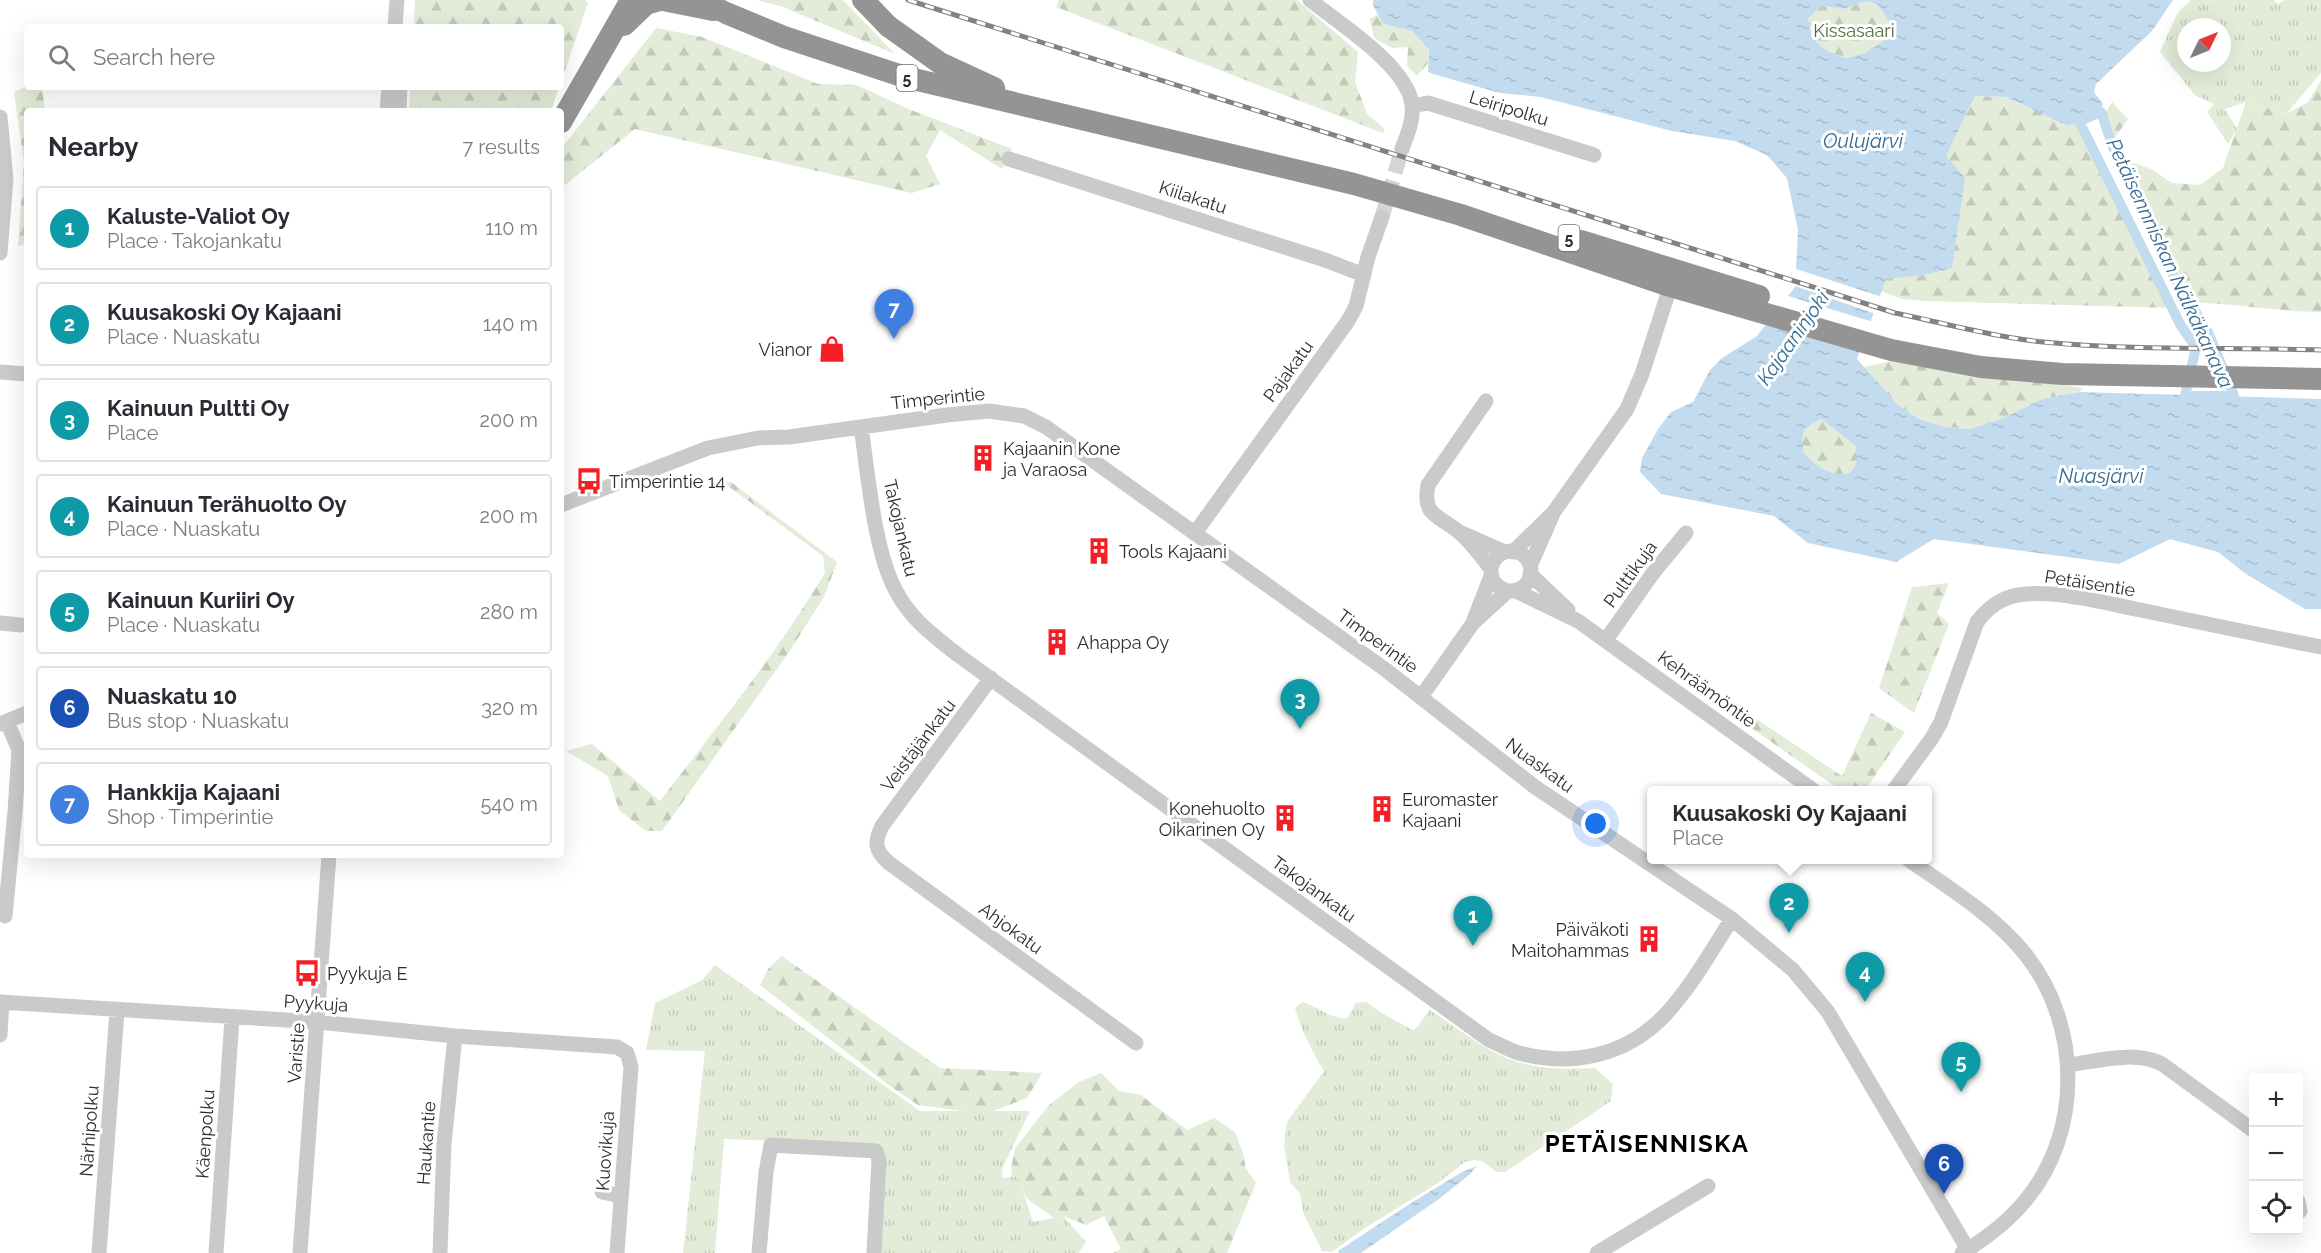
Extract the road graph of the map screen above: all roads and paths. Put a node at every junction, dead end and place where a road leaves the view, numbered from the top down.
1 (397, 0) edge
2 (404, 0) edge
3 (619, 0) edge
4 (631, 0) edge
5 (662, 0) edge
6 (700, 0) edge
7 (863, 0) edge
8 (1310, 0) edge
9 (726, 13) junction
10 (395, 24) edge
11 (404, 24) edge
12 (610, 35) junction
13 (389, 90) edge
14 (400, 90) edge
15 (1033, 106) junction
16 (1412, 106) junction
17 (387, 108) edge
18 (399, 108) edge
19 (0, 117) edge
20 (564, 117) edge
21 (1402, 149) tunnel mouth
22 (1594, 155) dead end
23 (1009, 159) dead end
24 (1382, 218) tunnel mouth
25 (0, 253) edge
26 (1364, 275) junction
27 (1673, 278) junction
28 (0, 372) edge
29 (24, 374) edge
30 (2321, 380) edge
31 (1486, 401) dead end
32 (861, 427) junction
33 (564, 504) edge
34 (1553, 513) junction
35 (1459, 532) junction
36 (1195, 533) junction
37 (1686, 533) dead end
38 (1509, 552) junction
39 (1530, 570) junction
40 (1491, 572) junction
41 (1512, 591) junction
42 (1578, 621) junction
43 (1473, 622) junction
44 (0, 623) edge
45 (21, 625) dead end
46 (1606, 640) junction
47 (2321, 647) edge
48 (992, 678) junction
49 (1421, 697) junction
50 (24, 714) edge
51 (3, 723) edge
52 (1807, 786) edge
53 (1897, 786) edge
54 (877, 835) joint
55 (329, 858) edge
56 (1647, 862) edge
57 (1650, 864) edge
58 (1916, 864) edge
59 (5, 916) dead end
60 (1732, 919) junction
61 (1, 1002) edge
62 (117, 1011) junction
63 (232, 1018) junction
64 (318, 1022) junction
65 (0, 1035) edge
66 (455, 1036) junction
67 (1136, 1043) dead end
68 (627, 1053) joint
69 (2068, 1065) junction
70 (2249, 1128) edge
71 (1708, 1186) dead end
72 (602, 1192) dead end
73 (621, 1196) junction
74 (1967, 1252) edge
75 (99, 1253) edge
76 (216, 1253) edge
77 (300, 1253) edge
78 (440, 1253) edge
79 (617, 1253) edge
80 (759, 1253) edge
81 (874, 1253) edge
82 (1597, 1253) edge

1 - 10 street
2 - 11 street
3 - 12 highway
4 - 12 highway
5 - 9 highway
5 - 12 highway
6 - 9 highway, 5
7 - 15 highway
8 - 16 street
9 - 15 highway, 5
12 - 20 highway
13 - 17 street
14 - 18 street
15 - 27 highway, 5
16 - 21 street
16 - 22 street, Leiripolku
19 - 25 street
23 - 26 street, Kiilakatu
24 - 26 street, Pajakatu
26 - 36 street, Pajakatu
27 - 30 highway, 5
27 - 34 street
28 - 29 street
31 - 35 street
32 - 33 street, Timperintie
32 - 36 street, Timperintie
32 - 48 street, Takojankatu
34 - 38 street
34 - 39 street
35 - 38 street
35 - 40 street
36 - 49 street, Timperintie
37 - 46 street, Pulttikuja
38 - 39 street
38 - 40 street
39 - 41 street
39 - 42 street, Kehräämöntie
40 - 41 street
40 - 43 street
41 - 42 street, Kehräämöntie
41 - 43 street
42 - 46 street, Kehräämöntie
43 - 49 street
44 - 45 street
46 - 52 street, Kehräämöntie
47 - 53 street, Petäisentie
48 - 54 street, Veistäjänkatu
48 - 60 street, Takojankatu
49 - 56 street, Nuaskatu
50 - 51 street
51 - 59 street
54 - 67 street, Ahjokatu
55 - 64 street, Varistie
57 - 60 street, Nuaskatu
58 - 69 street
60 - 74 street, Nuaskatu
61 - 62 street, Pyykuja
61 - 65 street
62 - 63 street, Pyykuja
62 - 75 street, Närhipolku
63 - 64 street, Pyykuja
63 - 76 street, Käenpolku
64 - 66 street, Pyykuja
64 - 77 street, Varistie
66 - 68 street, Pyykuja
66 - 78 street, Haukantie
68 - 73 street, Kuovikuja
69 - 70 street
69 - 74 street
71 - 82 street
72 - 73 street
73 - 79 street, Kuovikuja
80 - 81 street

